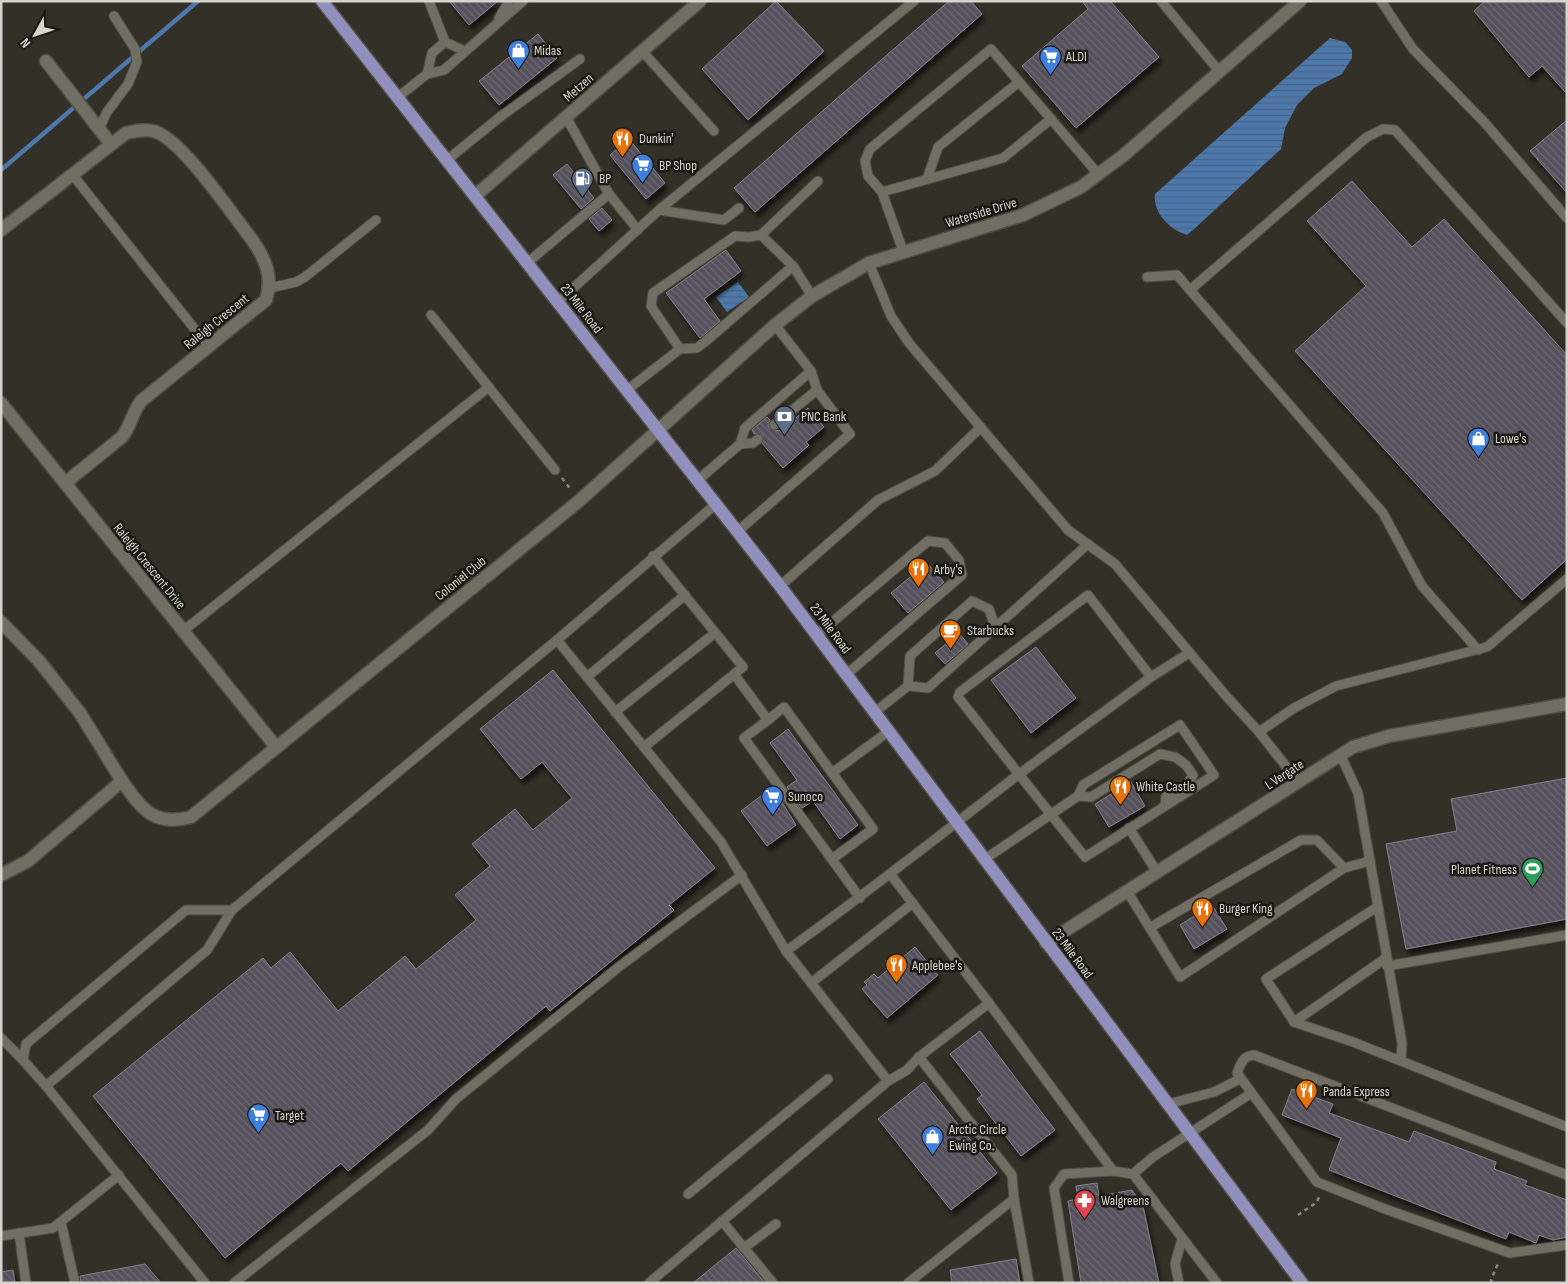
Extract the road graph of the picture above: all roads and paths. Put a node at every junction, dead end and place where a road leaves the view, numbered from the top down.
1 (429, 1) edge
2 (509, 1) edge
3 (523, 1) edge
4 (700, 1) edge
5 (914, 1) edge
6 (1161, 1) edge
7 (1300, 1) edge
8 (1381, 1) edge
9 (328, 3) edge
10 (114, 16) dead end
11 (495, 25) junction
12 (445, 42) junction
13 (465, 51) junction
14 (642, 51) junction
15 (580, 59) dead end
16 (46, 61) dead end
17 (1220, 71) junction
18 (426, 74) junction
19 (1018, 82) junction
20 (398, 97) junction
21 (566, 117) junction
22 (1051, 119) junction
23 (99, 129) junction
24 (714, 132) dead end
25 (110, 143) junction
26 (447, 160) junction
27 (72, 174) junction
28 (1099, 175) junction
29 (927, 179) junction
30 (818, 181) dead end
31 (882, 192) junction
32 (609, 194) junction
33 (475, 196) junction
34 (739, 208) dead end
35 (659, 210) junction
36 (1567, 218) edge
37 (376, 220) dead end
38 (1, 230) edge
39 (638, 230) junction
40 (761, 235) junction
41 (903, 251) junction
42 (527, 263) junction
43 (868, 263) junction
44 (792, 266) junction
45 (1147, 277) dead end
46 (270, 288) junction
47 (1190, 290) junction
48 (812, 296) junction
49 (558, 302) junction
50 (432, 315) dead end
51 (1567, 323) edge
52 (776, 325) junction
53 (208, 346) junction
54 (680, 349) junction
55 (812, 371) junction
56 (489, 387) junction
57 (627, 390) junction
58 (817, 390) junction
59 (1, 403) edge
60 (774, 425) dead end
61 (981, 427) junction
62 (658, 429) junction
63 (758, 439) dead end
64 (740, 444) junction
65 (555, 470) joint
66 (698, 480) junction
67 (65, 483) junction
68 (579, 501) junction
69 (716, 504) junction
70 (738, 532) junction
71 (1088, 544) junction
72 (653, 556) junction
73 (1567, 579) edge
74 (780, 586) junction
75 (686, 595) junction
76 (1, 622) edge
77 (995, 627) junction
78 (183, 631) junction
79 (715, 633) junction
80 (817, 635) junction
81 (557, 640) junction
82 (1478, 650) junction
83 (1190, 653) junction
84 (734, 674) junction
85 (847, 674) junction
86 (587, 677) junction
87 (1151, 677) junction
88 (908, 686) junction
89 (1567, 704) edge
90 (616, 712) junction
91 (875, 712) junction
92 (768, 720) junction
93 (889, 731) junction
94 (1259, 732) junction
95 (276, 747) junction
96 (644, 747) junction
97 (1340, 754) junction
98 (832, 772) junction
99 (1019, 774) junction
100 (122, 781) junction
101 (1299, 783) junction
102 (1078, 796) junction
103 (1165, 805) junction
104 (1051, 815) junction
105 (958, 823) junction
106 (1129, 828) junction
107 (832, 859) junction
108 (985, 859) junction
109 (1370, 860) junction
110 (1344, 868) junction
111 (1156, 872) junction
112 (742, 874) junction
113 (1, 875) edge
114 (891, 875) junction
115 (1127, 891) junction
116 (860, 898) junction
117 (913, 903) junction
118 (1377, 907) junction
119 (232, 910) junction
120 (1151, 927) junction
121 (1567, 935) edge
122 (1046, 943) junction
123 (786, 951) junction
124 (1386, 962) junction
125 (811, 983) junction
126 (990, 1002) junction
127 (1294, 1022) junction
128 (1, 1038) edge
129 (919, 1057) junction
130 (23, 1060) junction
131 (1402, 1061) junction
132 (828, 1079) dead end
133 (1240, 1079) junction
134 (888, 1081) junction
135 (46, 1086) junction
136 (1250, 1094) junction
137 (1168, 1104) junction
138 (1567, 1122) edge
139 (1557, 1124) junction
140 (1567, 1128) edge
141 (1190, 1134) junction
142 (1113, 1171) junction
143 (1132, 1174) junction
144 (118, 1175) junction
145 (1567, 1175) edge
146 (1325, 1185) junction
147 (688, 1194) dead end
148 (1014, 1199) junction
149 (1298, 1215) dead end
150 (722, 1221) junction
151 (61, 1222) junction
152 (776, 1224) dead end
153 (19, 1233) junction
154 (1, 1236) edge
155 (1182, 1239) junction
156 (1567, 1245) edge
157 (744, 1248) junction
158 (1504, 1251) junction
159 (75, 1280) edge
160 (914, 1281) edge
161 (26, 1283) edge
162 (205, 1283) edge
163 (234, 1283) edge
164 (649, 1283) edge
165 (772, 1283) edge
166 (1029, 1283) edge
167 (1069, 1283) edge
168 (1179, 1283) edge
169 (1217, 1283) edge
170 (1302, 1283) edge
171 (1492, 1283) edge

1 - 12 lane
2 - 11 lane
3 - 11 lane
4 - 14 street, Metzen
5 - 35 lane
6 - 17 lane
7 - 17 street, Waterside Drive
8 - 36 lane
9 - 20 main road, 23 Mile Road
10 - 23 lane
11 - 13 lane
12 - 13 lane
12 - 18 lane
13 - 18 lane
14 - 21 street, Metzen
14 - 24 lane
15 - 26 lane
16 - 23 street
17 - 28 street, Waterside Drive
18 - 20 lane
19 - 22 lane
19 - 29 lane
19 - 31 lane
20 - 26 main road, 23 Mile Road
21 - 32 lane
21 - 33 street, Metzen
22 - 28 lane
22 - 29 lane
23 - 25 street
25 - 27 street
25 - 46 street
26 - 33 main road, 23 Mile Road
27 - 38 street
27 - 53 lane
28 - 41 street, Waterside Drive
29 - 31 lane
30 - 40 lane
31 - 41 lane
32 - 39 lane
32 - 42 lane
33 - 42 main road, 23 Mile Road
34 - 35 lane
35 - 39 lane
37 - 46 lane
39 - 49 lane
40 - 44 lane
40 - 54 lane
41 - 43 street, Waterside Drive
42 - 49 main road, 23 Mile Road
43 - 48 street, Waterside Drive
43 - 61 lane
44 - 48 lane
44 - 54 lane
45 - 47 lane
46 - 53 street, Raleigh Crescent
47 - 51 lane
47 - 82 lane
48 - 52 street, Waterside Drive
49 - 57 main road, 23 Mile Road
50 - 56 lane
52 - 55 lane
52 - 62 street, Waterside Drive
53 - 67 street, Raleigh Crescent
54 - 57 lane
55 - 58 lane
55 - 64 lane
56 - 65 lane
56 - 78 lane
57 - 62 main road, 23 Mile Road
58 - 60 lane
58 - 70 lane
59 - 67 street, Raleigh Crescent Drive
61 - 71 lane
61 - 74 lane
62 - 66 main road, 23 Mile Road
62 - 68 street, Coloniel Club
63 - 64 lane
64 - 66 lane
65 - 68 path
66 - 69 main road, 23 Mile Road
67 - 78 street, Raleigh Crescent Drive
68 - 95 street, Coloniel Club
69 - 70 main road, 23 Mile Road
69 - 72 lane
70 - 74 main road, 23 Mile Road
71 - 77 lane
71 - 83 lane
72 - 75 lane
72 - 81 lane
73 - 82 lane
74 - 80 main road, 23 Mile Road
75 - 79 lane
75 - 86 lane
76 - 100 street, Coloniel Club
77 - 88 lane
77 - 88 lane
78 - 95 street, Raleigh Crescent Drive
79 - 84 lane
79 - 90 lane
80 - 85 main road, 23 Mile Road
80 - 85 lane
81 - 86 lane
81 - 119 lane
82 - 94 lane
83 - 87 lane
83 - 94 lane
84 - 92 lane
84 - 96 lane
85 - 91 main road, 23 Mile Road
86 - 90 lane
87 - 99 lane
87 - 99 lane
88 - 91 lane
89 - 97 street, L Vergate
90 - 96 lane
91 - 93 main road, 23 Mile Road
92 - 98 lane
92 - 107 lane
93 - 98 lane
93 - 105 main road, 23 Mile Road
94 - 101 lane
95 - 100 street, Coloniel Club
96 - 112 lane
97 - 101 street, L Vergate
97 - 109 lane
98 - 107 lane
99 - 104 lane
99 - 105 lane
100 - 113 street
101 - 111 street, L Vergate
102 - 103 lane
102 - 103 lane
102 - 104 lane
103 - 106 lane
104 - 106 lane
104 - 108 lane
105 - 108 main road, 23 Mile Road
105 - 114 lane
106 - 111 lane
107 - 116 lane
108 - 122 main road, 23 Mile Road
109 - 110 lane
109 - 118 lane
110 - 120 lane
110 - 120 lane
111 - 115 street, L Vergate
112 - 123 lane
112 - 163 lane
114 - 116 lane
114 - 117 lane
115 - 120 lane
115 - 122 street, L Vergate
116 - 123 lane
117 - 125 lane
117 - 126 lane
118 - 124 lane
118 - 127 lane
119 - 130 lane
119 - 135 lane
121 - 124 lane
122 - 137 main road, 23 Mile Road
123 - 125 lane
124 - 127 lane
124 - 131 lane
125 - 134 lane
126 - 129 lane
126 - 142 lane
127 - 131 lane
128 - 130 lane
129 - 134 lane
129 - 148 lane
130 - 135 lane
131 - 139 lane
132 - 147 lane
133 - 136 lane
133 - 137 lane
133 - 145 lane
134 - 150 lane
135 - 144 lane
136 - 141 lane
136 - 146 lane
137 - 141 main road, 23 Mile Road
138 - 139 lane
139 - 140 lane
141 - 143 lane
141 - 170 main road, 23 Mile Road
142 - 143 lane
142 - 167 lane
143 - 155 lane
144 - 151 lane
144 - 162 lane
146 - 149 path
146 - 158 lane
148 - 160 lane
148 - 166 lane
150 - 157 lane
150 - 164 lane
151 - 153 lane
151 - 159 lane
152 - 157 lane
153 - 154 lane
153 - 161 lane
155 - 168 lane
155 - 169 lane
156 - 158 lane
157 - 165 lane
158 - 171 path

